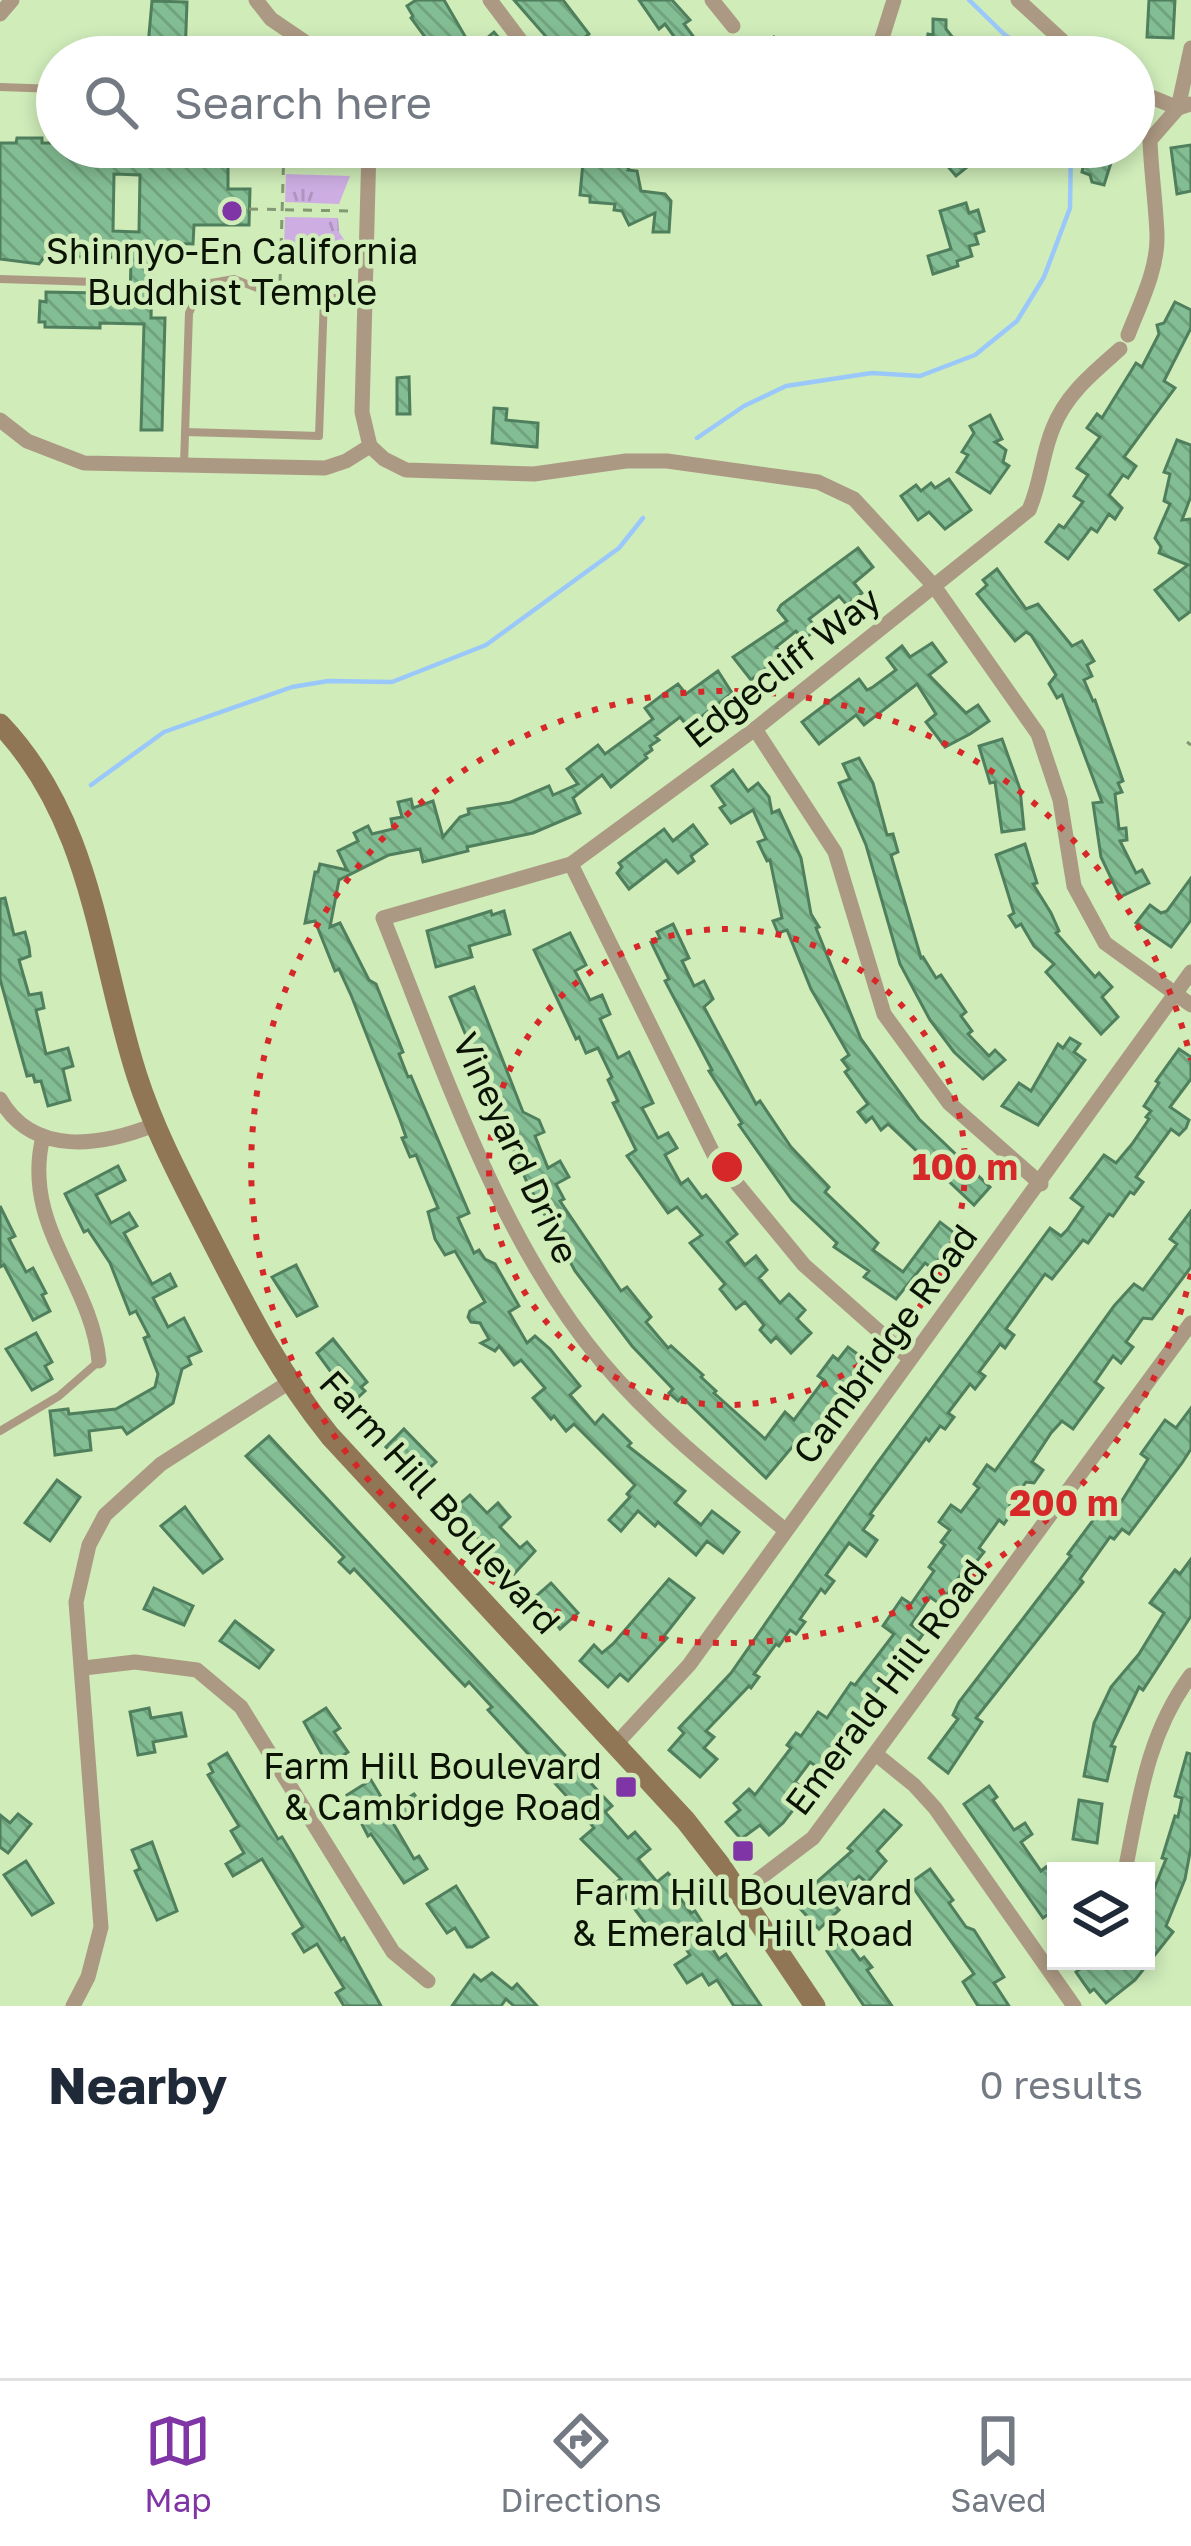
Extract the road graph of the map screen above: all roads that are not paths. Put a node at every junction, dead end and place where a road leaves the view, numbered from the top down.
1 (12, 0) edge
2 (256, 0) edge
3 (490, 0) edge
4 (712, 0) edge
5 (894, 0) edge
6 (1018, 0) edge
7 (0, 14) edge
8 (733, 26) dead end
9 (296, 36) edge
10 (517, 36) edge
11 (883, 36) edge
12 (1057, 36) edge
13 (1191, 48) edge
14 (0, 87) edge
15 (36, 88) edge
16 (1155, 96) edge
17 (1185, 105) edge
18 (1155, 135) edge
19 (368, 168) edge
20 (1150, 168) edge
21 (0, 279) edge
22 (96, 282) dead end
23 (324, 297) junction
24 (364, 299) junction
25 (0, 420) edge
26 (185, 432) junction
27 (370, 446) junction
28 (184, 466) junction
29 (934, 586) junction
30 (0, 724) edge
31 (755, 729) junction
32 (571, 864) junction
33 (383, 918) joint
34 (1191, 972) edge
35 (1176, 994) junction
36 (1191, 1005) edge
37 (0, 1099) edge
38 (154, 1125) junction
39 (44, 1137) junction
40 (1041, 1184) junction
41 (1191, 1323) edge
42 (909, 1358) junction
43 (99, 1361) joint
44 (287, 1383) junction
45 (0, 1431) edge
46 (785, 1530) junction
47 (84, 1668) junction
48 (1191, 1675) edge
49 (617, 1743) junction
50 (877, 1755) junction
51 (1127, 1862) edge
52 (740, 1894) junction
53 (1047, 1960) edge
54 (1042, 1965) junction
55 (428, 1982) dead end
56 (73, 2006) edge
57 (815, 2006) edge
58 (1075, 2006) edge

1 - 7 street
2 - 9 street
3 - 10 street
4 - 8 street
5 - 11 street
6 - 12 street
13 - 17 street, Edgecliff Way
14 - 15 lane
16 - 17 street
17 - 18 street, Edgecliff Way
19 - 24 street
20 - 29 street, Edgecliff Way
21 - 22 lane
23 - 24 lane
23 - 26 lane
23 - 26 lane
24 - 27 street
25 - 28 street
26 - 28 lane
27 - 28 street
27 - 29 street
29 - 31 street, Edgecliff Way
29 - 35 street
30 - 38 main road, Farm Hill Boulevard
31 - 32 street, Edgecliff Way
31 - 40 street
32 - 33 street, Edgecliff Way
32 - 42 street
33 - 46 street, Vineyard Drive
34 - 35 street, Cambridge Road
35 - 36 street
35 - 40 street, Cambridge Road
37 - 39 street
38 - 39 street
38 - 44 main road, Farm Hill Boulevard
39 - 43 street
40 - 42 street, Cambridge Road
41 - 50 street, Emerald Hill Road
42 - 46 street, Cambridge Road
43 - 45 lane
44 - 47 street
44 - 49 main road, Farm Hill Boulevard
46 - 49 street, Cambridge Road
47 - 55 street
47 - 56 street
48 - 51 street
49 - 52 main road, Farm Hill Boulevard
50 - 52 street, Emerald Hill Road
50 - 54 street
52 - 57 main road, Farm Hill Boulevard
53 - 54 street
54 - 58 street

